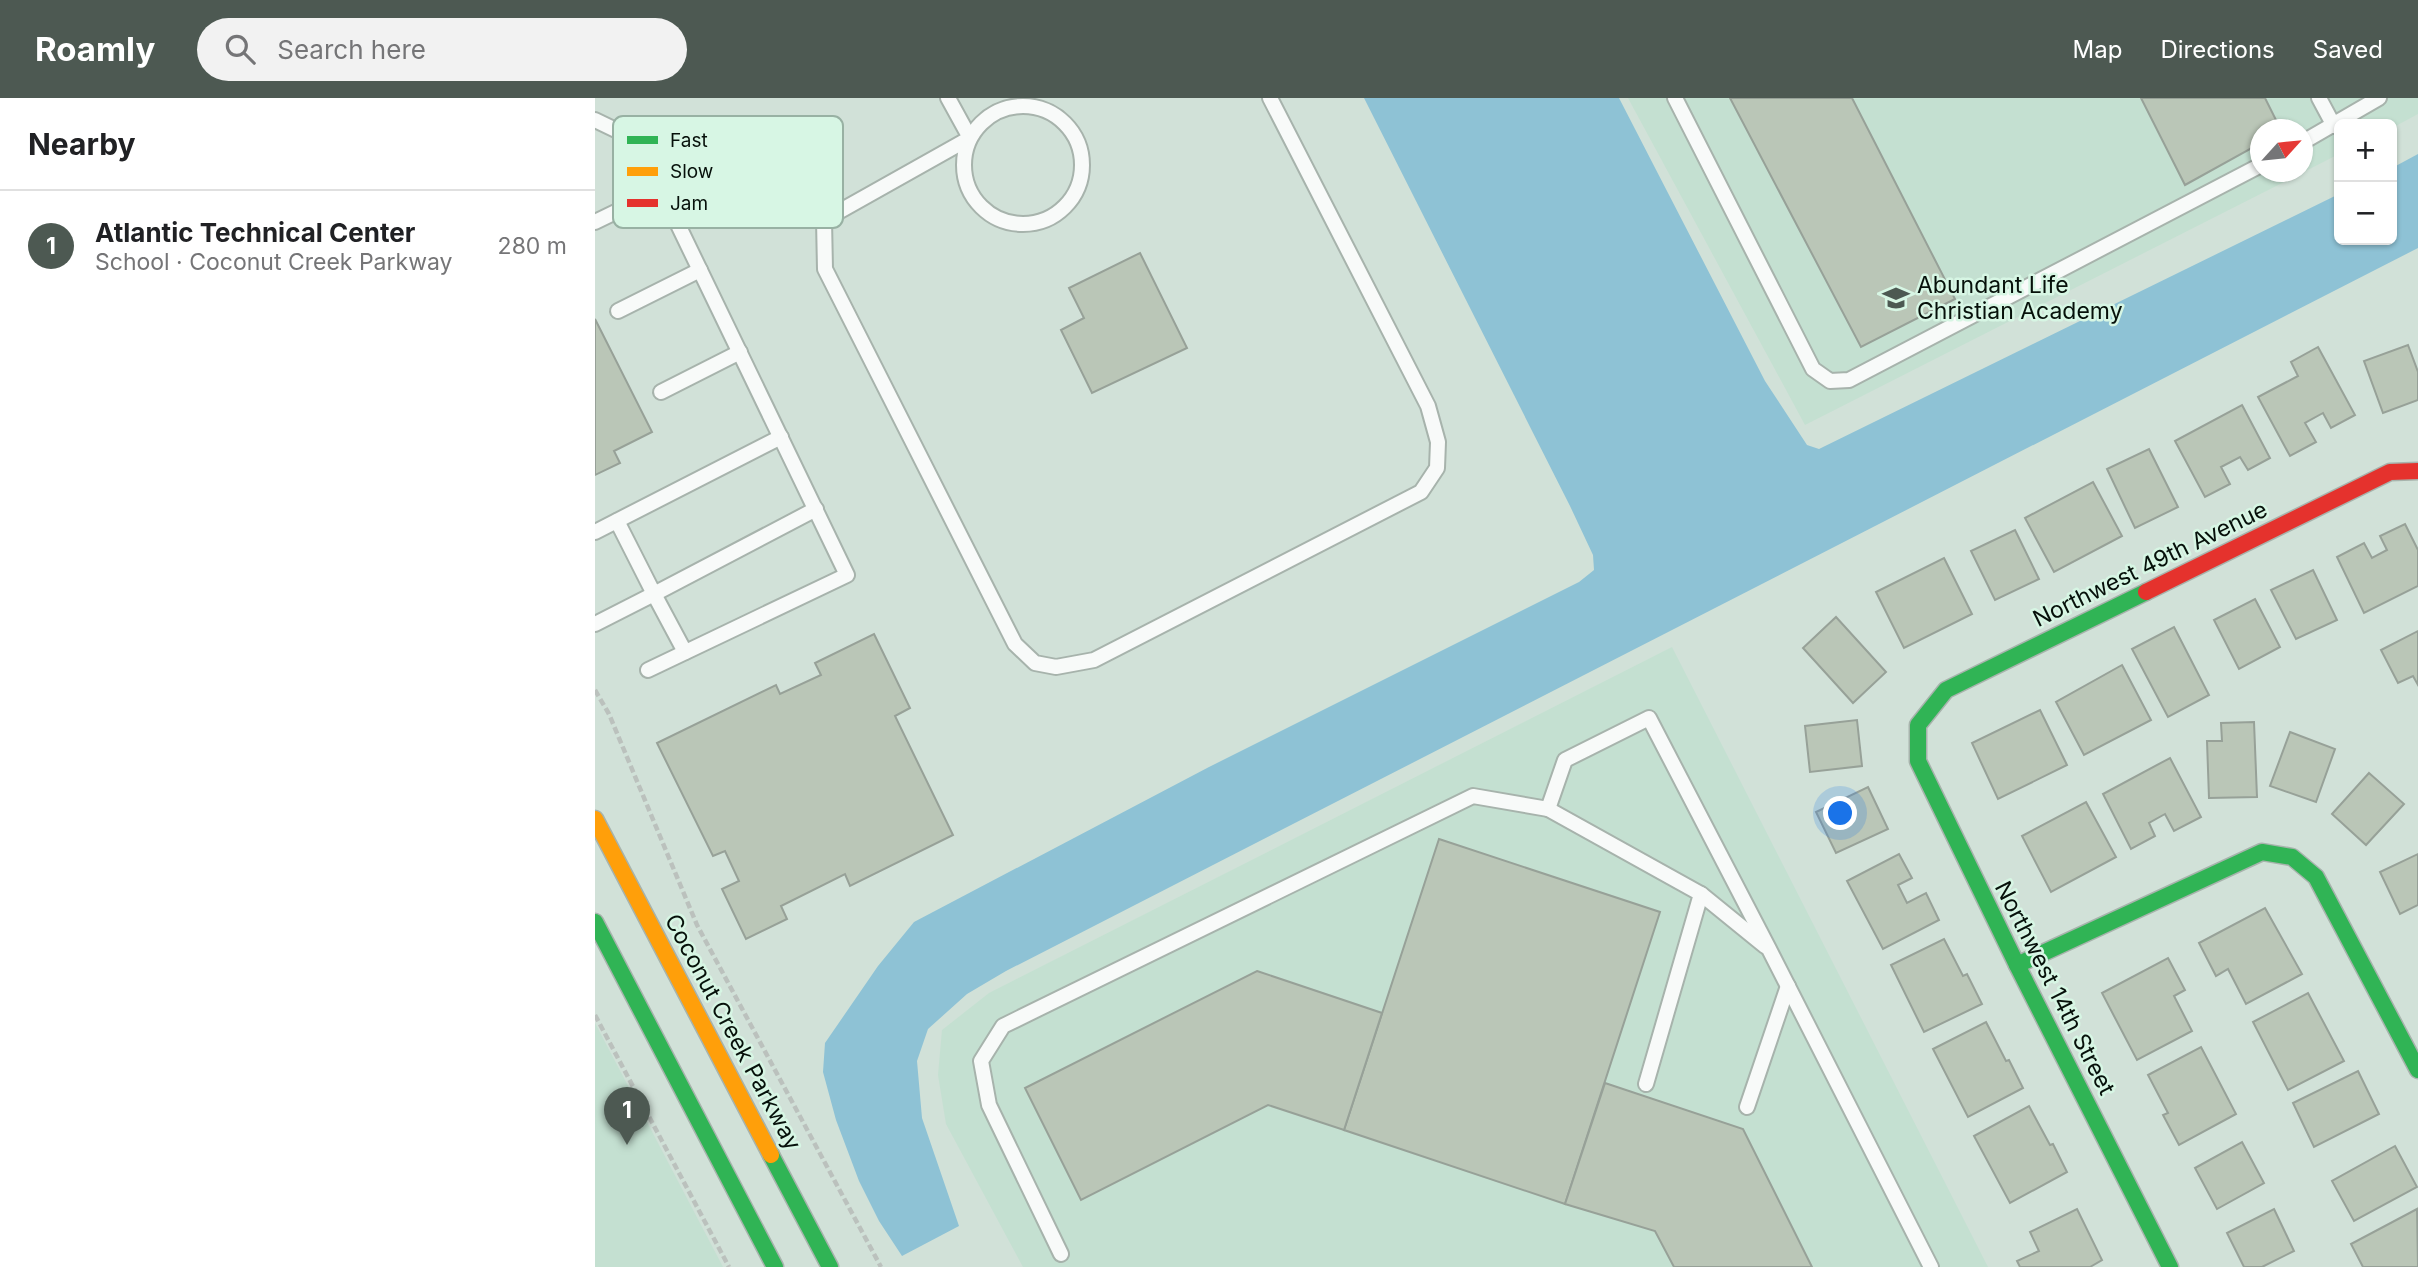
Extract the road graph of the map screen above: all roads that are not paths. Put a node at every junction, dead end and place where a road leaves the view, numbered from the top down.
1 (948, 98) edge
2 (1051, 98) edge
3 (1270, 98) edge
4 (1675, 98) edge
5 (2319, 98) edge
6 (2379, 98) edge
7 (1035, 107) junction
8 (2345, 119) edge
9 (595, 120) edge
10 (2334, 126) joint
11 (613, 129) edge
12 (2313, 136) edge
13 (970, 138) junction
14 (2250, 170) edge
15 (843, 209) edge
16 (613, 213) edge
17 (595, 222) edge
18 (680, 228) edge
19 (824, 228) edge
20 (700, 270) junction
21 (618, 311) dead end
22 (740, 352) junction
23 (661, 392) dead end
24 (781, 437) junction
25 (2418, 471) edge
26 (816, 509) junction
27 (617, 521) junction
28 (595, 532) edge
29 (654, 594) junction
30 (595, 624) edge
31 (685, 652) junction
32 (648, 670) dead end
33 (1918, 725) joint
34 (1548, 809) junction
35 (595, 818) edge
36 (1701, 894) junction
37 (595, 922) edge
38 (1769, 949) junction
39 (2017, 965) junction
40 (1788, 986) junction
41 (2418, 1070) edge
42 (1646, 1084) dead end
43 (1747, 1107) dead end
44 (1061, 1254) dead end
45 (775, 1267) edge
46 (830, 1267) edge
47 (1931, 1267) edge
48 (2171, 1267) edge

1 - 13 lane
2 - 7 lane
3 - 19 lane
4 - 14 lane
5 - 10 lane
6 - 8 lane
7 - 13 lane
7 - 13 lane
9 - 11 lane
10 - 12 lane
13 - 15 lane
16 - 17 lane
18 - 20 lane
20 - 21 lane
20 - 22 lane
22 - 23 lane
22 - 24 lane
24 - 26 lane
24 - 27 lane
25 - 33 street, Northwest 49th Avenue
26 - 29 lane
26 - 31 lane
27 - 28 lane
27 - 29 lane
29 - 30 lane
29 - 31 lane
31 - 32 lane
33 - 39 street, Northwest 14th Street
34 - 36 lane
34 - 38 lane
34 - 44 lane
35 - 46 street, Coconut Creek Parkway
36 - 38 lane
36 - 42 lane
37 - 45 street
38 - 40 lane
39 - 41 street
39 - 48 street, Northwest 14th Street
40 - 43 lane
40 - 47 lane

